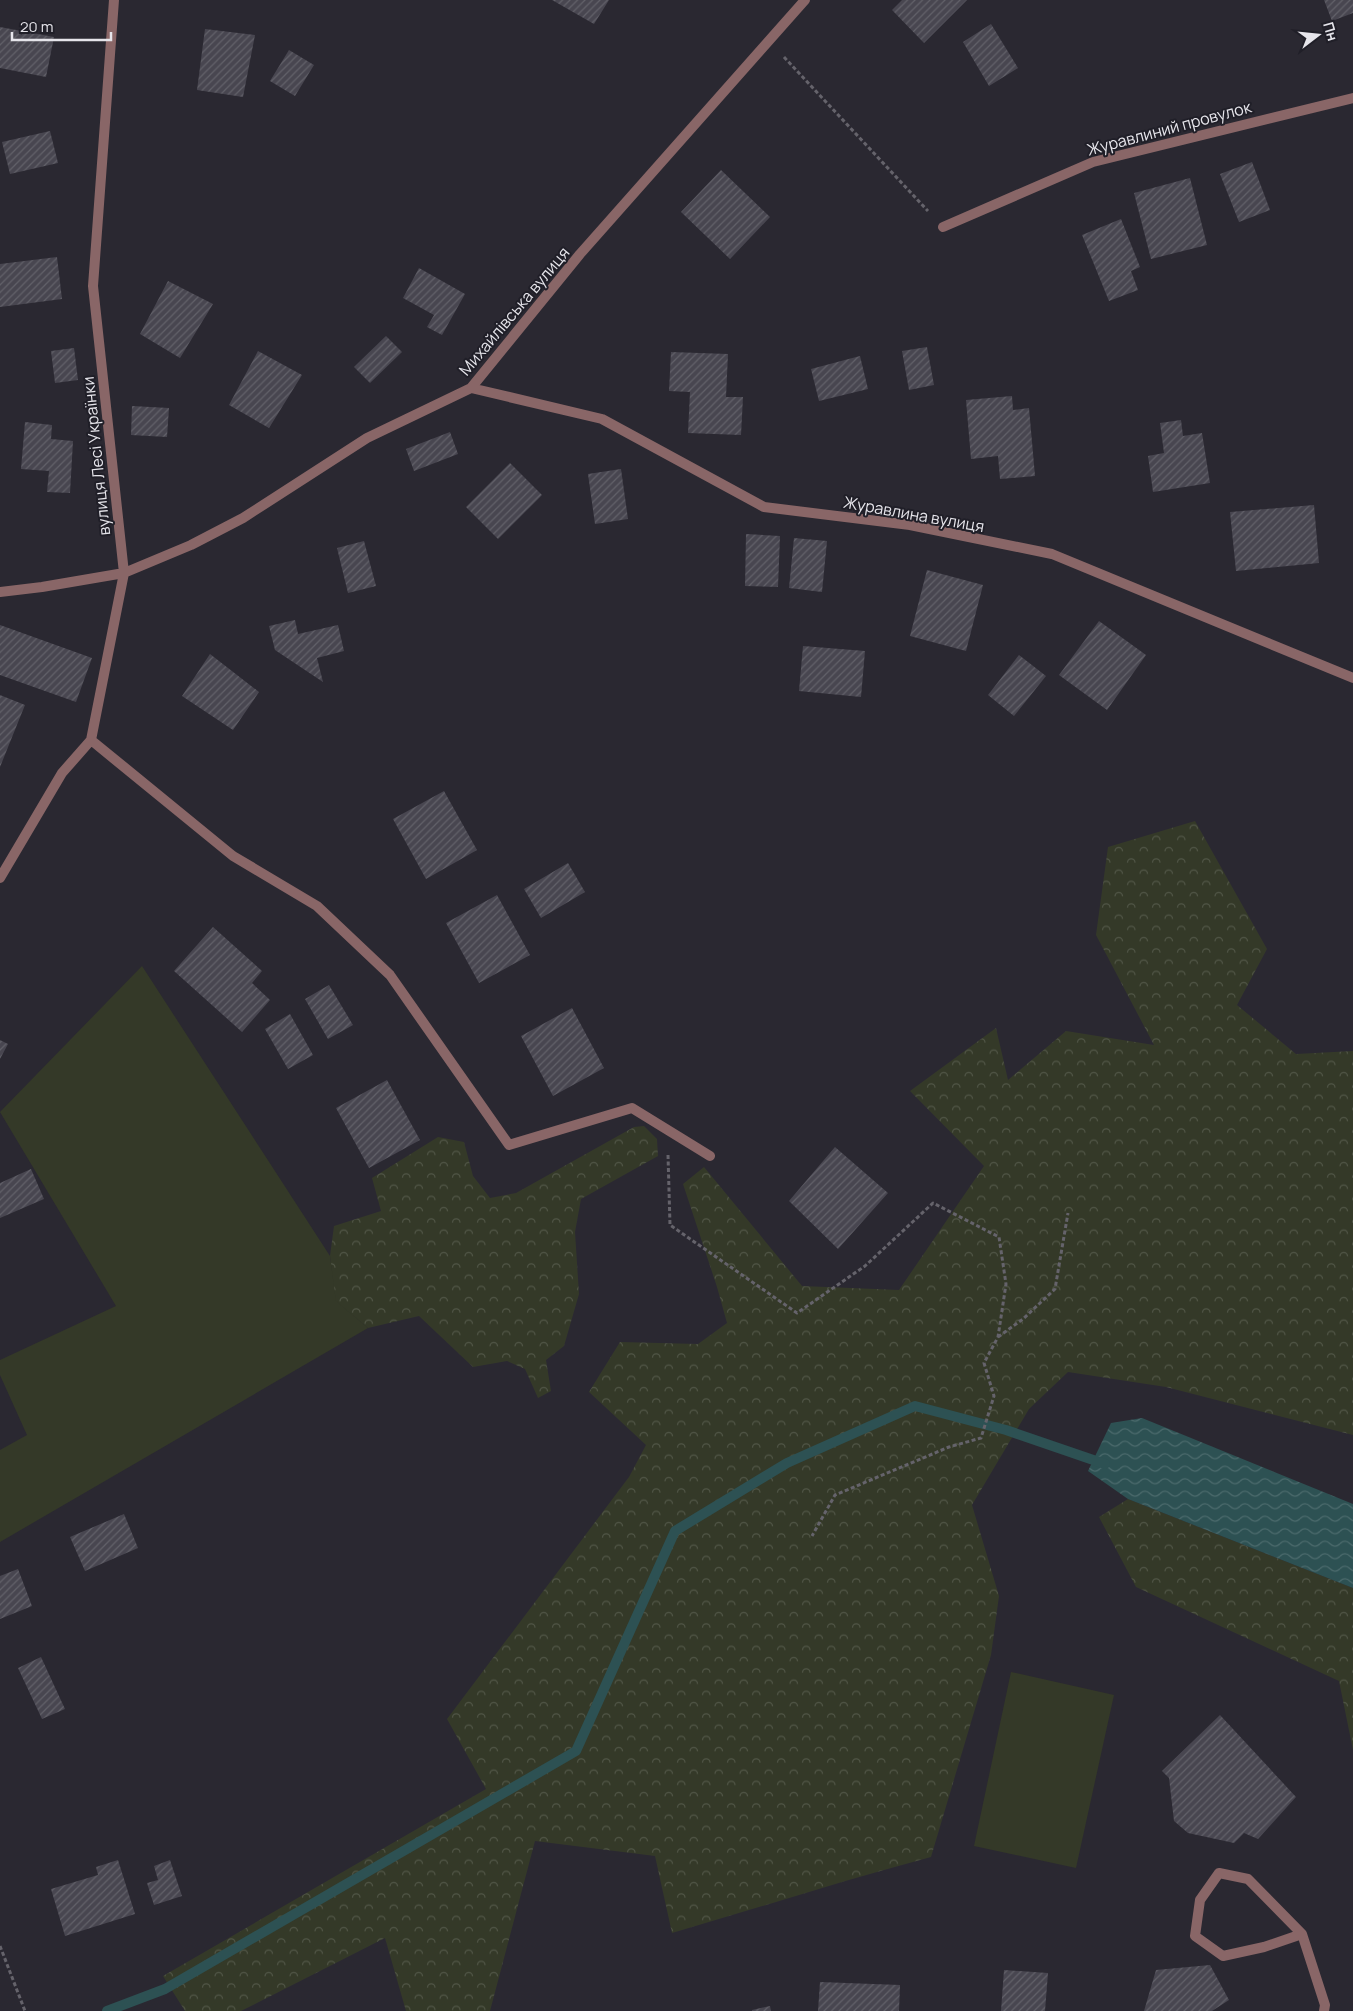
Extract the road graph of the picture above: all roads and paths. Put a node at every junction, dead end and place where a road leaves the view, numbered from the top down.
1 (114, 0) edge
2 (805, 0) edge
3 (768, 40) junction
4 (1353, 98) edge
5 (943, 227) joint
6 (471, 388) junction
7 (124, 573) junction
8 (0, 592) edge
9 (1353, 678) edge
10 (91, 740) junction
11 (0, 878) edge
12 (667, 1130) junction
13 (710, 1156) dead end
14 (1068, 1213) dead end
15 (998, 1337) junction
16 (812, 1536) dead end
17 (1302, 1934) junction
18 (0, 1946) edge
19 (25, 2011) edge
20 (1324, 2011) edge

1 - 7 street, вулиця Лесі Українки
2 - 3 street, Михайлівська вулиця
3 - 5 path
3 - 6 street, Михайлівська вулиця
4 - 5 street, Журавлиний провулок
6 - 7 street, Михайлівська вулиця
6 - 9 street, Журавлина вулиця
7 - 8 street, Михайлівська вулиця
7 - 10 street, вулиця Лесі Українки
10 - 11 street
10 - 12 street
12 - 13 street
12 - 15 path
14 - 15 path
15 - 16 path
17 - 17 street
17 - 20 street
18 - 19 path

